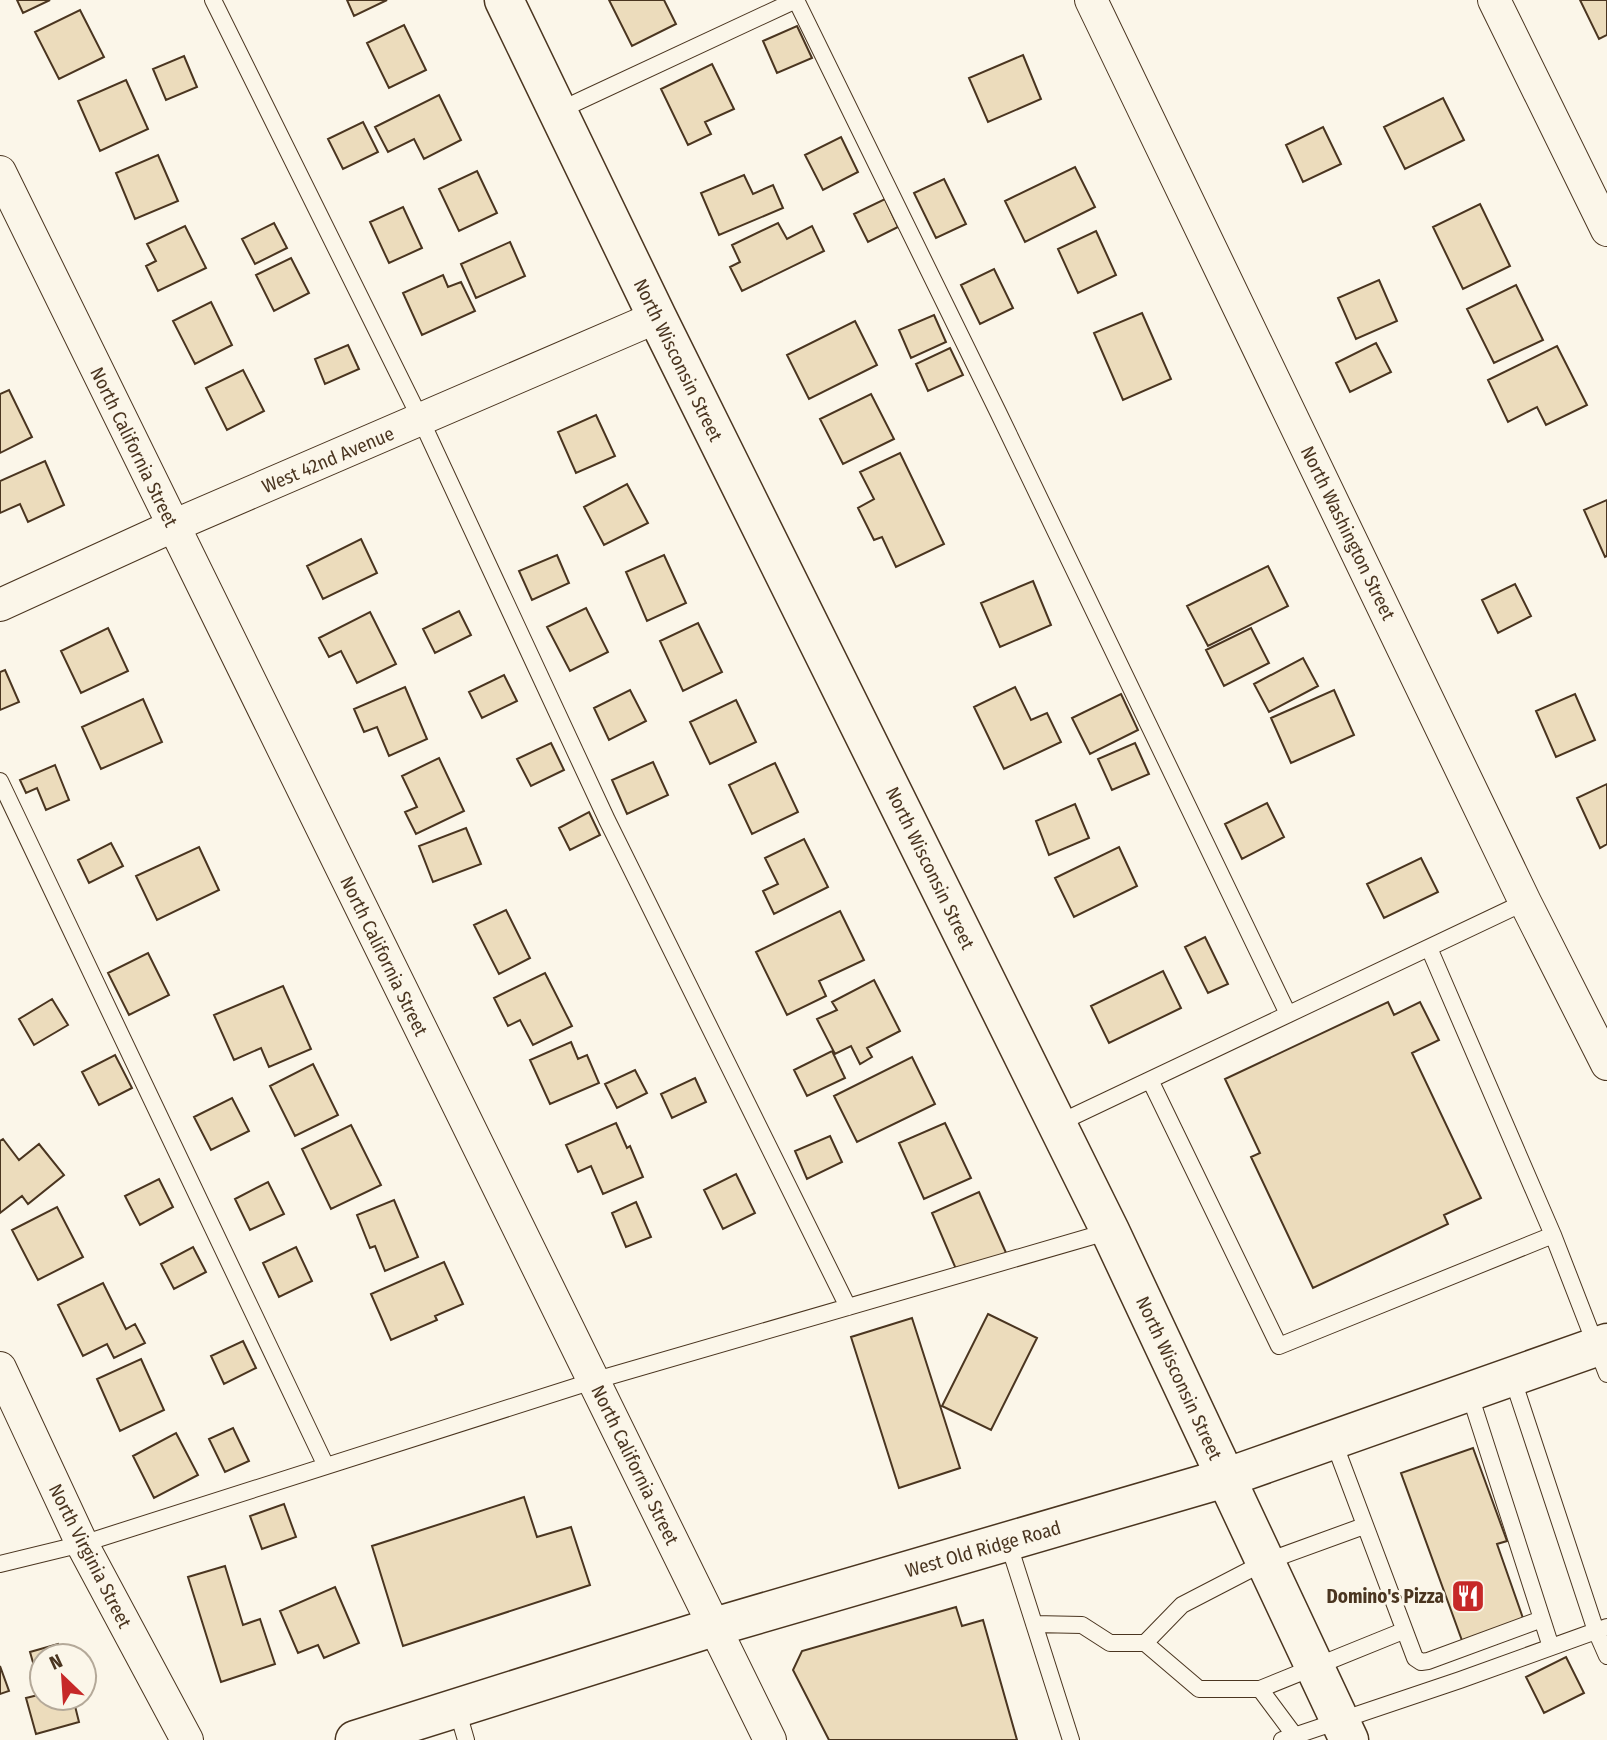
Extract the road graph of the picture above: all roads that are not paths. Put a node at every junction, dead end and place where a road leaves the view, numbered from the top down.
1 (213, 0) edge
2 (504, 0) edge
3 (1091, 0) edge
4 (1494, 0) edge
5 (557, 111) junction
6 (0, 172) edge
7 (1607, 230) edge
8 (657, 317) junction
9 (421, 420) junction
10 (173, 526) junction
11 (0, 605) edge
12 (0, 780) edge
13 (1525, 902) junction
14 (1429, 948) junction
15 (1288, 1014) junction
16 (1607, 1064) edge
17 (1150, 1080) junction
18 (1057, 1124) junction
19 (1110, 1231) junction
20 (1553, 1236) junction
21 (848, 1307) junction
22 (1604, 1354) edge
23 (0, 1368) edge
24 (1512, 1377) junction
25 (593, 1381) junction
26 (1469, 1392) junction
27 (1333, 1440) junction
28 (326, 1466) junction
29 (1225, 1478) junction
30 (1364, 1526) junction
31 (1008, 1542) junction
32 (82, 1544) junction
33 (1265, 1562) junction
34 (0, 1564) edge
35 (1542, 1619) junction
36 (1034, 1625) junction
37 (714, 1627) junction
38 (1601, 1629) edge
39 (1403, 1631) junction
40 (1145, 1643) junction
41 (1551, 1647) junction
42 (1607, 1656) edge
43 (1315, 1667) junction
44 (1260, 1689) junction
45 (461, 1725) edge
46 (1345, 1730) edge
47 (1289, 1738) edge
48 (187, 1740) edge
49 (355, 1740) edge
50 (770, 1740) edge
51 (1071, 1740) edge

1 - 9 lane
2 - 5 street, North Wisconsin Street
3 - 13 street, North Washington Street
4 - 7 street
5 - 8 street, North Wisconsin Street
5 - 15 lane
6 - 10 street, North California Street
8 - 9 street, West 42nd Avenue
8 - 18 street, North Wisconsin Street
9 - 10 street, West 42nd Avenue
9 - 21 lane
10 - 11 street, West 42nd Avenue
10 - 25 street, North California Street
12 - 28 lane
13 - 14 lane
13 - 16 street, North Washington Street
14 - 15 lane
14 - 20 lane
15 - 17 lane
17 - 18 lane
17 - 20 lane
18 - 19 street, North Wisconsin Street
19 - 21 lane
19 - 29 street, North Wisconsin Street
20 - 22 lane
21 - 25 lane
22 - 24 street, West Old Ridge Road
23 - 32 street, North Virginia Street
24 - 26 street, West Old Ridge Road
24 - 38 lane
25 - 28 lane
25 - 37 street, North California Street
26 - 27 street, West Old Ridge Road
26 - 35 lane
27 - 29 street, West Old Ridge Road
27 - 30 lane
28 - 32 lane
29 - 31 street, West Old Ridge Road
29 - 33 street, North Wisconsin Street
30 - 33 lane
30 - 39 lane
31 - 36 lane
31 - 37 street, West Old Ridge Road
32 - 34 lane
32 - 48 street, North Virginia Street
33 - 40 lane
33 - 43 street, North Wisconsin Street
35 - 39 lane
35 - 41 lane
36 - 40 lane
36 - 51 lane
37 - 45 street, West Old Ridge Road
37 - 50 street, North California Street
38 - 41 lane
38 - 42 lane
39 - 43 lane
40 - 44 lane
41 - 46 lane
43 - 44 lane
43 - 46 street, North Wisconsin Street
44 - 47 lane
45 - 49 street, West Old Ridge Road
46 - 47 lane

